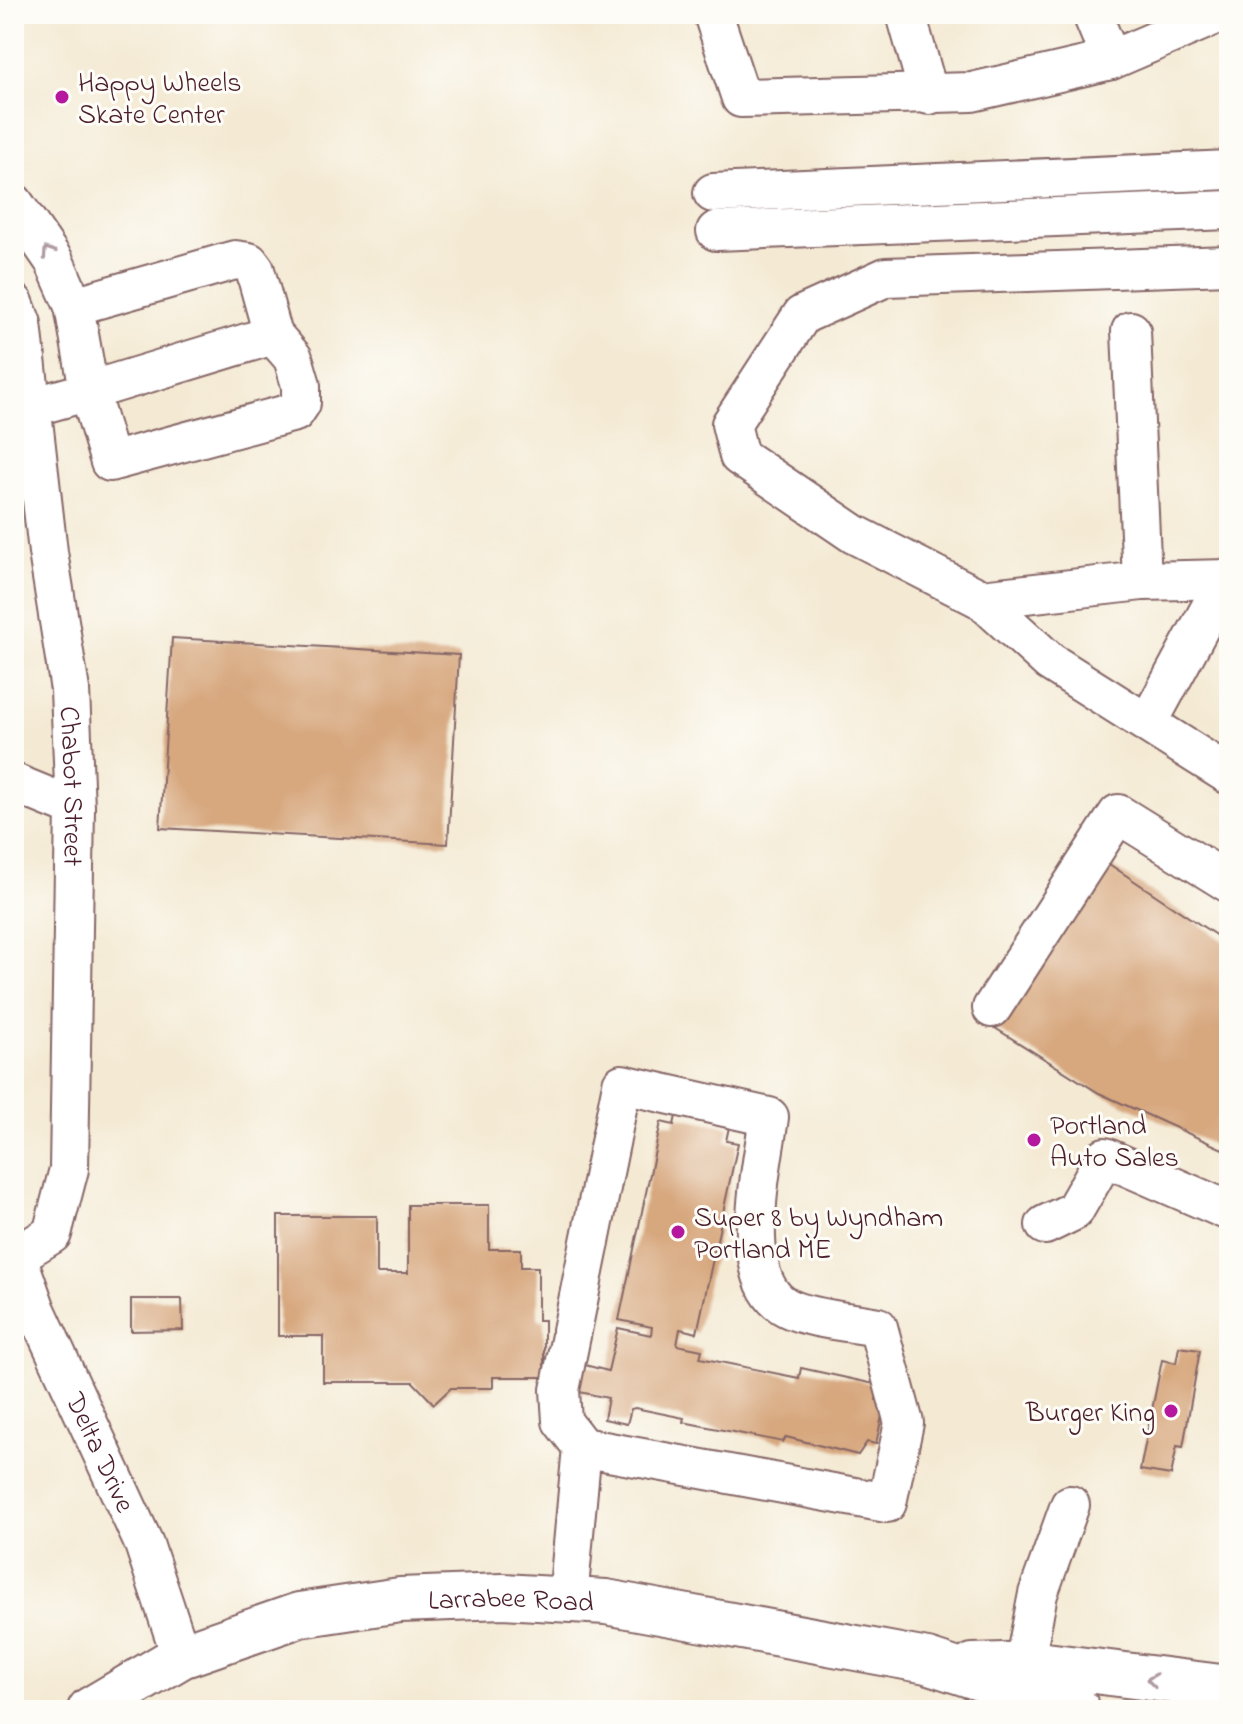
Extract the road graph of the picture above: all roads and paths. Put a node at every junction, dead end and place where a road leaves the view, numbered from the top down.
1 (713, 14) edge
2 (906, 14) edge
3 (1092, 14) edge
4 (1218, 14) edge
5 (1111, 60) junction
6 (929, 95) junction
7 (1229, 170) edge
8 (713, 193) dead end
9 (14, 203) edge
10 (1229, 210) edge
11 (716, 231) dead end
12 (1229, 265) edge
13 (14, 303) edge
14 (74, 306) junction
15 (1131, 331) dead end
16 (273, 335) junction
17 (89, 391) junction
18 (32, 407) junction
19 (31, 546) edge
20 (1227, 579) edge
21 (1142, 581) junction
22 (981, 599) junction
23 (1148, 723) junction
24 (1229, 775) edge
25 (14, 783) edge
26 (75, 808) junction
27 (1229, 883) edge
28 (992, 1008) dead end
29 (1229, 1211) edge
30 (1045, 1225) dead end
31 (15, 1252) edge
32 (582, 1447) junction
33 (1070, 1505) dead end
34 (568, 1599) junction
35 (181, 1656) junction
36 (1024, 1665) junction
37 (950, 1667) junction
38 (1229, 1688) edge
39 (90, 1710) edge
40 (1078, 1710) edge

1 - 6 street
2 - 6 street
3 - 5 street
4 - 5 street
5 - 6 street
7 - 8 street
14 -> 9 street
10 - 11 street
12 - 22 street
13 - 18 street, Chabot Street
14 - 16 street
14 - 17 street
15 - 21 street
16 - 17 street
16 - 17 street
17 - 18 street
18 - 19 street, Chabot Street
19 - 26 street, Chabot Street
20 - 21 street
20 - 23 street
21 - 22 street
22 - 23 street
23 - 24 street
25 - 26 street
26 - 31 street, Chabot Street
27 - 28 street
29 - 30 street
31 - 35 street, Delta Drive
32 - 32 street
32 - 34 street
33 - 36 street
34 - 35 main road, Larrabee Road
34 - 37 main road, Larrabee Road
35 - 39 main road, Larrabee Road
36 - 37 main road, Larrabee Road
38 -> 36 main road, Larrabee Road
37 - 40 main road, Larrabee Road

